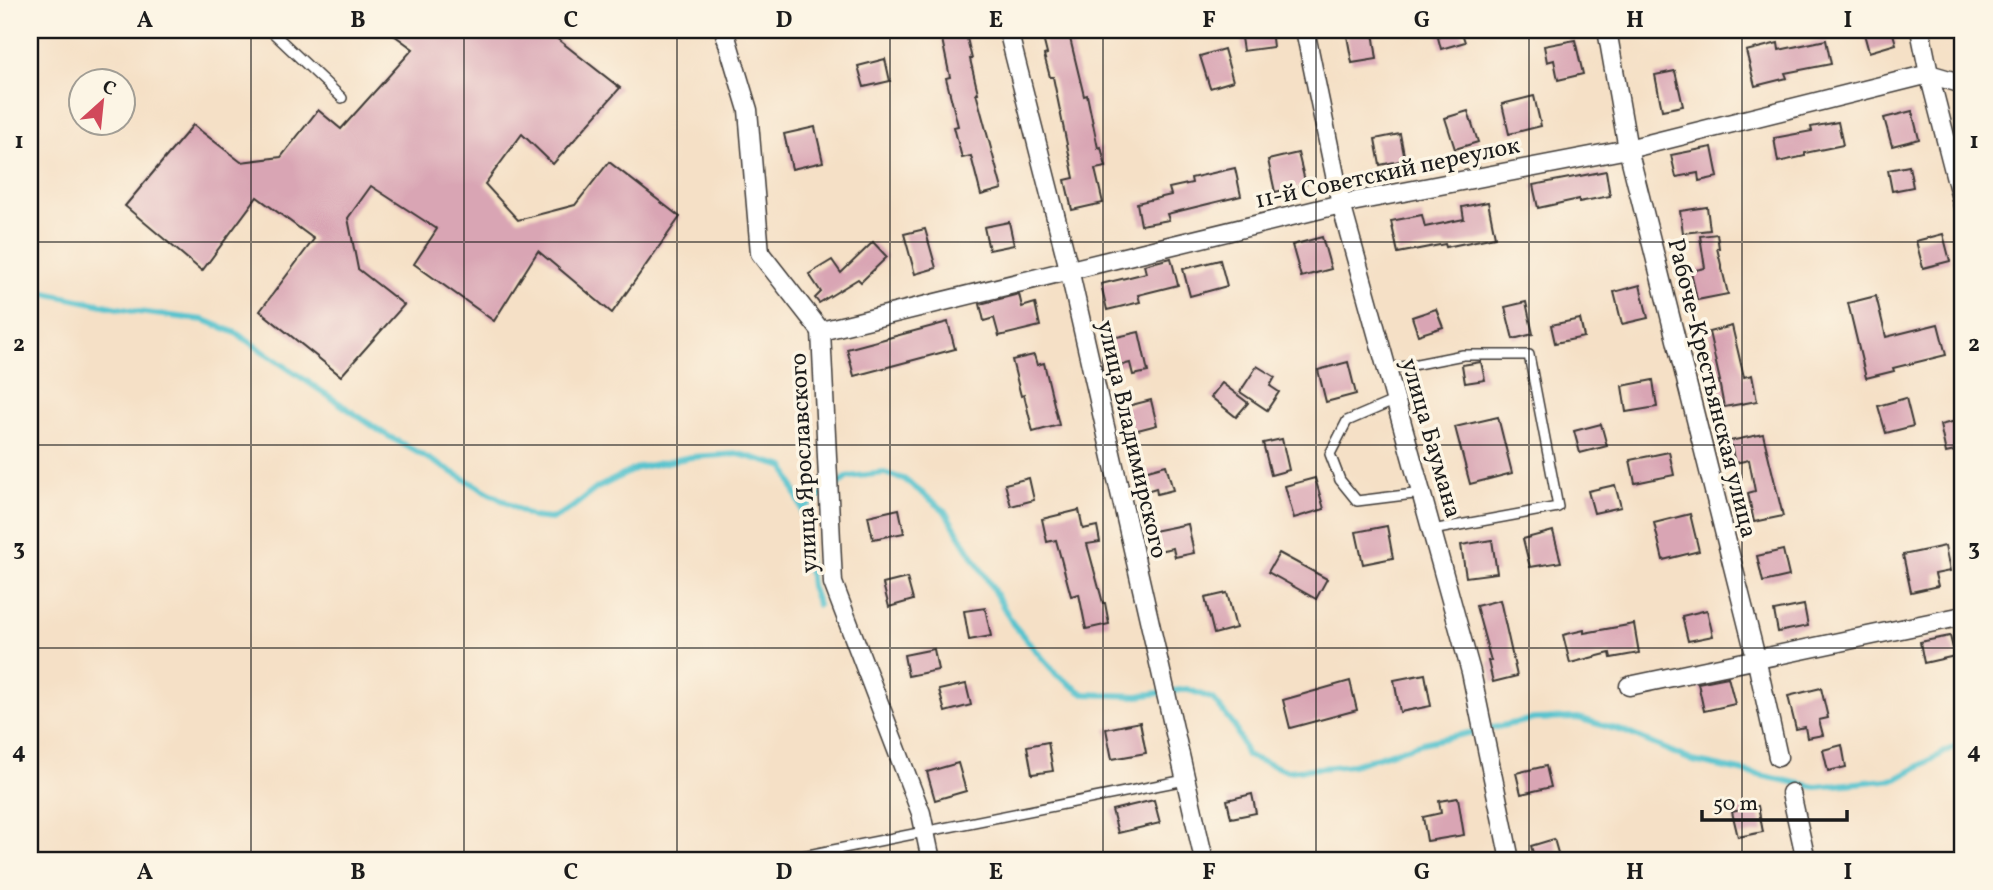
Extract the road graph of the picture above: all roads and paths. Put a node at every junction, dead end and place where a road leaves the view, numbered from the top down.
1 (270, 30) edge
2 (724, 30) edge
3 (1008, 30) edge
4 (1305, 30) edge
5 (1607, 30) edge
6 (1920, 30) edge
7 (1929, 74) junction
8 (1963, 84) edge
9 (342, 98) dead end
10 (1628, 149) junction
11 (1341, 204) junction
12 (1963, 206) edge
13 (1069, 269) junction
14 (821, 331) junction
15 (1387, 370) junction
16 (1396, 400) junction
17 (1422, 493) junction
18 (1432, 530) junction
19 (1963, 616) edge
20 (1756, 658) junction
21 (1629, 686) dead end
22 (1778, 757) dead end
23 (1185, 780) junction
24 (1791, 793) dead end
25 (925, 831) junction
26 (783, 860) edge
27 (931, 860) edge
28 (1204, 860) edge
29 (1510, 860) edge
30 (1806, 860) edge

1 - 9 lane
2 - 14 street, улица Ярославского
3 - 13 street, улица Владимирского
4 - 11 street, улица Баумана
5 - 10 street, Рабоче-Крестьянская улица
6 - 7 street
7 - 8 street
7 - 10 street, 11-й Советский переулок
7 - 12 street
10 - 11 street, 11-й Советский переулок
10 - 20 street, Рабоче-Крестьянская улица
11 - 13 street, 11-й Советский переулок
11 - 15 street, улица Баумана
13 - 14 street, 11-й Советский переулок
13 - 23 street, улица Владимирского
14 - 25 street, улица Ярославского
15 - 16 street, улица Баумана
15 - 18 lane
16 - 17 street, улица Баумана
16 - 17 lane
17 - 18 street, улица Баумана
18 - 29 street, улица Баумана
19 - 20 street
20 - 21 street
20 - 22 street, Рабоче-Крестьянская улица
23 - 25 lane
23 - 28 street, улица Владимирского
24 - 30 street
25 - 26 lane
25 - 27 street, улица Ярославского

